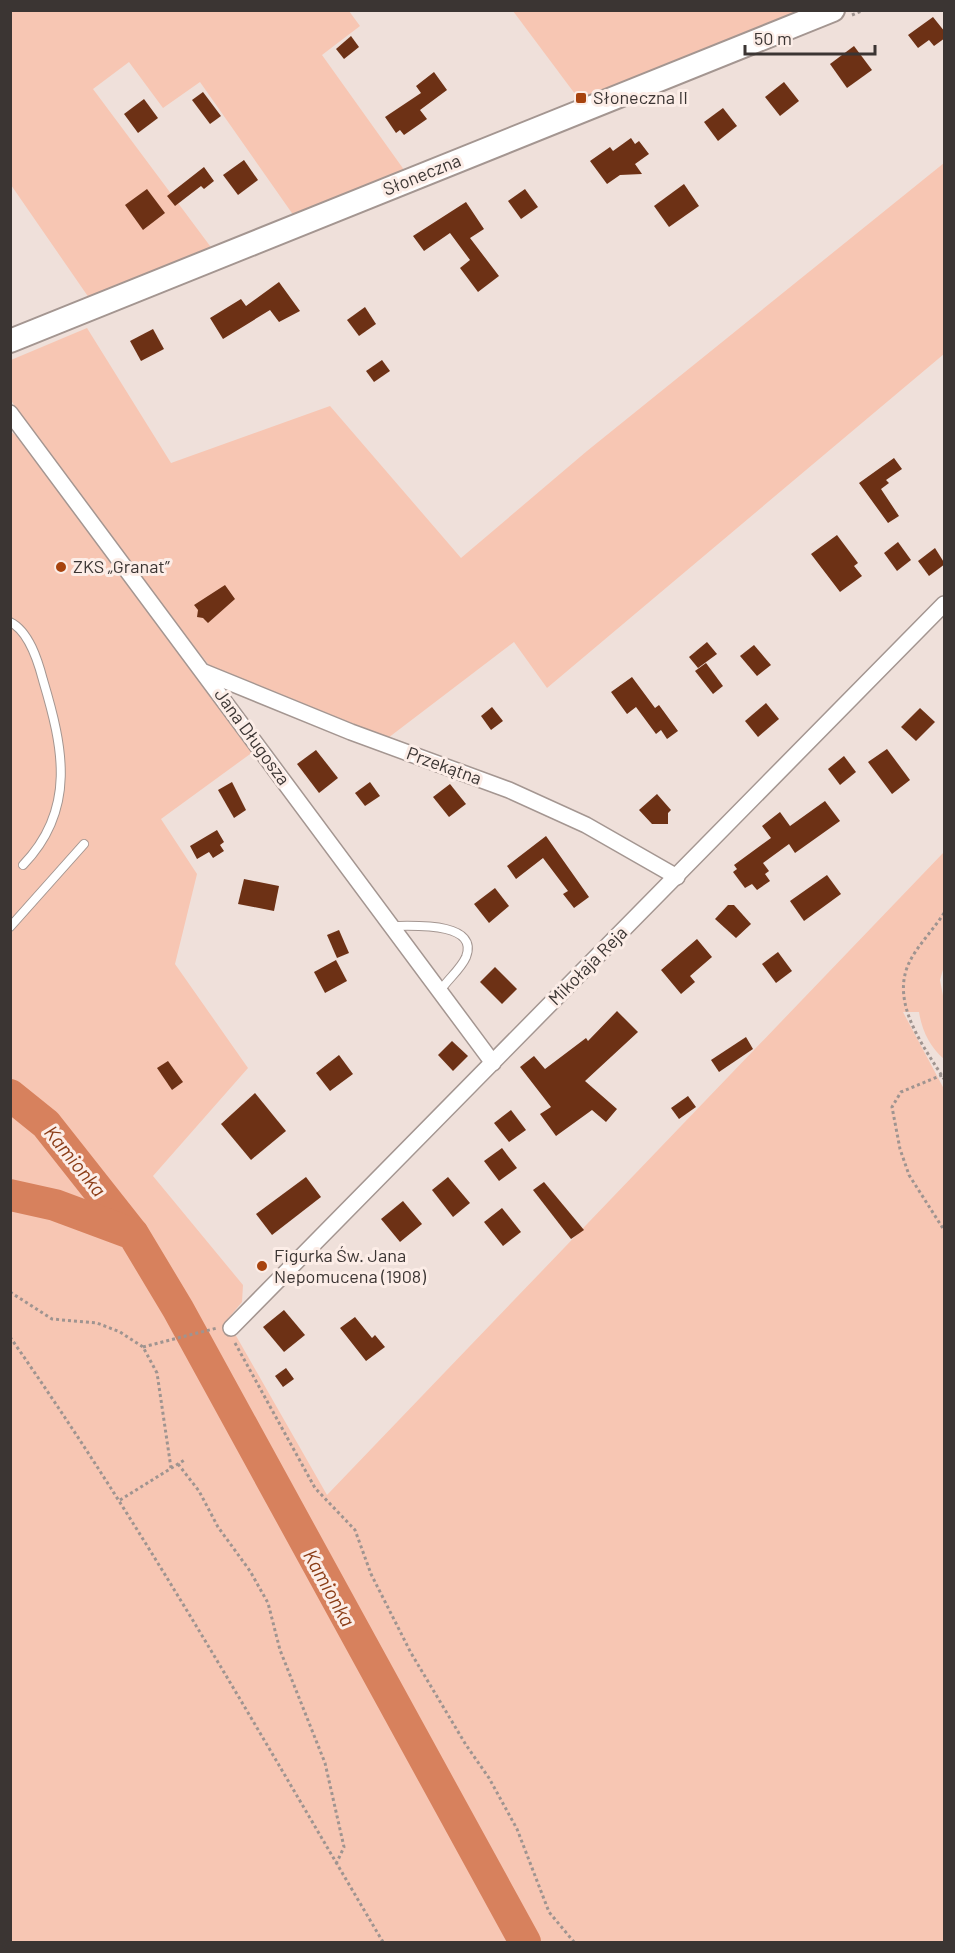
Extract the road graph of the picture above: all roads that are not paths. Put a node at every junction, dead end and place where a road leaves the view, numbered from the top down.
1 (833, 10) edge
2 (10, 341) edge
3 (10, 413) edge
4 (945, 604) edge
5 (10, 622) edge
6 (204, 671) junction
7 (84, 844) dead end
8 (23, 865) dead end
9 (677, 877) junction
10 (392, 926) junction
11 (10, 927) edge
12 (440, 991) junction
13 (493, 1063) junction
14 (229, 1327) road end

1 - 2 street, Słoneczna
3 - 6 street, Jana Długosza
4 - 9 street, Mikołaja Reja
5 - 8 lane
6 - 9 street, Przekątna
6 - 10 street, Jana Długosza
7 - 11 lane
9 - 13 street, Mikołaja Reja
10 - 12 street, Jana Długosza
10 - 12 lane
12 - 13 street, Jana Długosza
13 - 14 street, Mikołaja Reja

